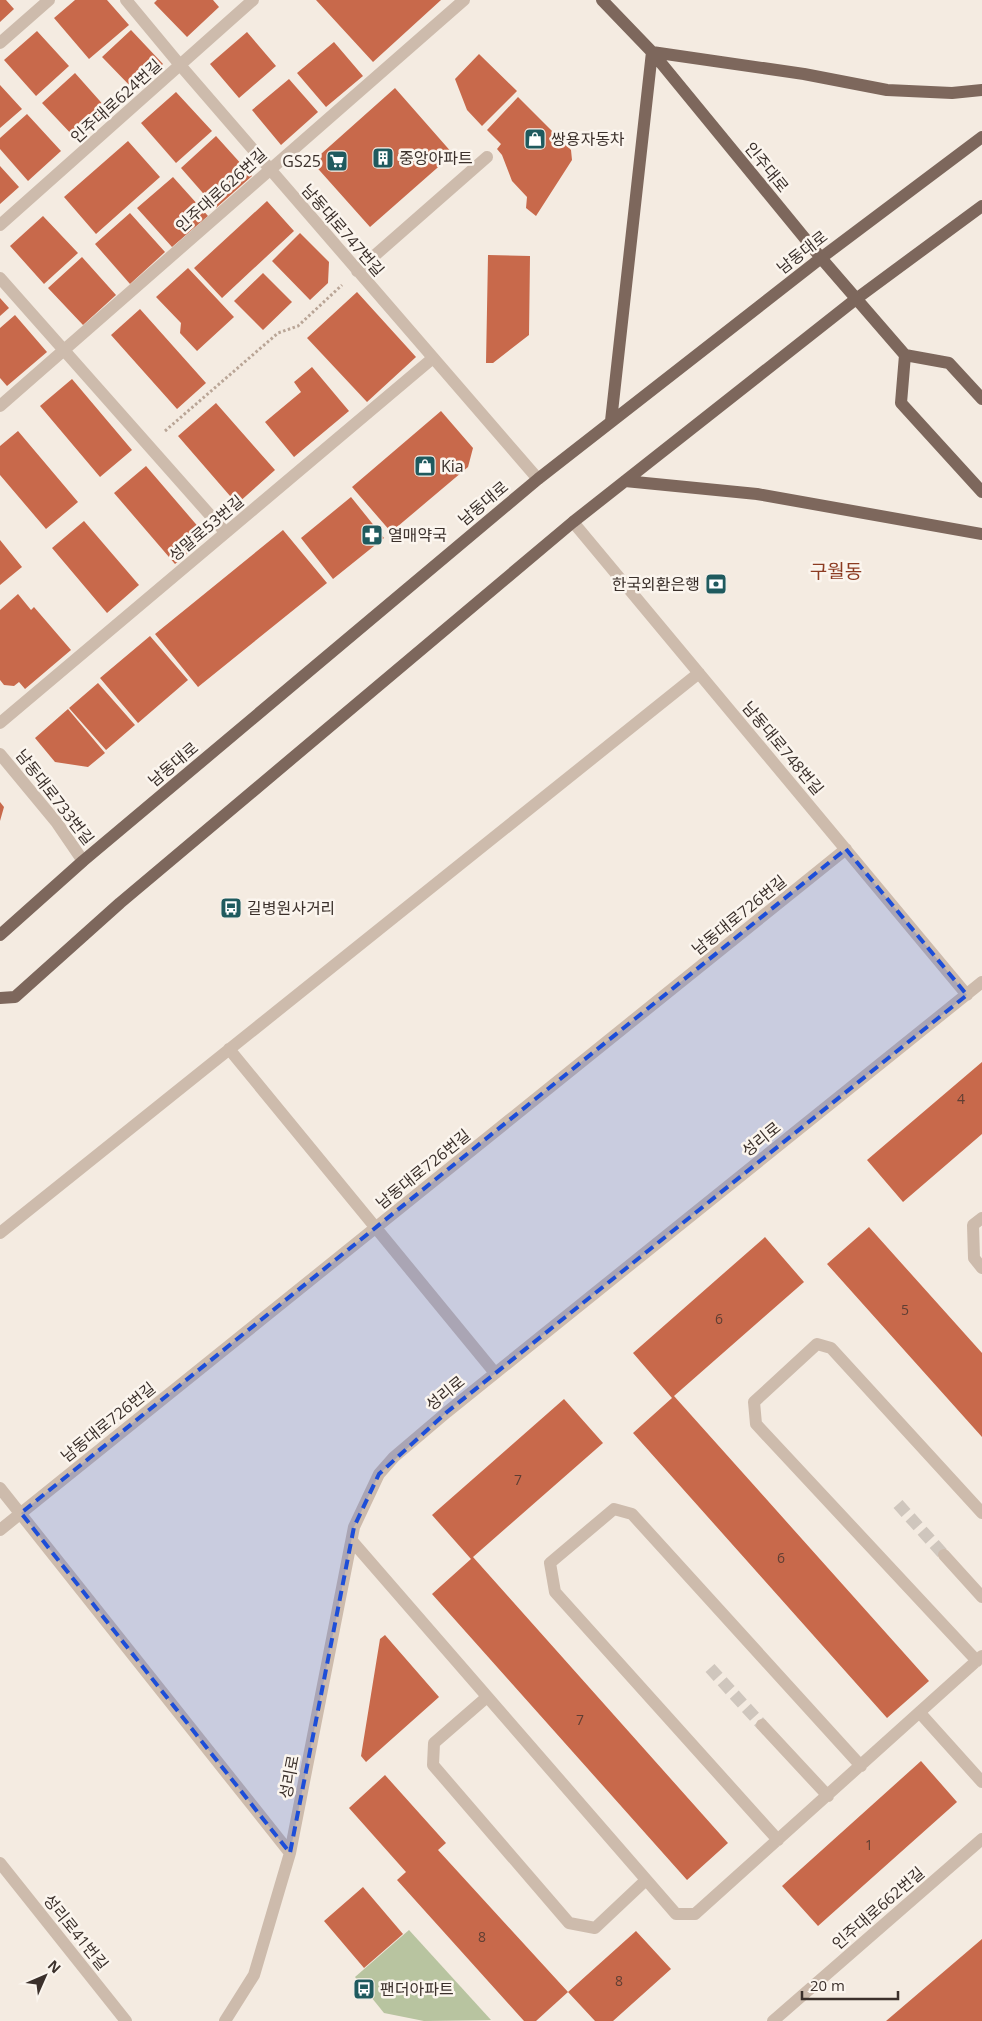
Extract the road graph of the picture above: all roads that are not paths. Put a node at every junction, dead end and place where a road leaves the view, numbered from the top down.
1 (49, 0) edge
2 (126, 0) edge
3 (253, 0) edge
4 (464, 0) edge
5 (602, 0) edge
6 (0, 43) edge
7 (652, 52) junction
8 (180, 65) junction
9 (982, 90) edge
10 (982, 137) edge
11 (487, 156) dead end
12 (270, 169) junction
13 (982, 206) edge
14 (0, 225) edge
15 (821, 258) junction
16 (357, 271) junction
17 (0, 278) edge
18 (856, 299) junction
19 (65, 351) junction
20 (905, 355) junction
21 (433, 358) junction
22 (982, 399) edge
23 (0, 406) edge
24 (611, 421) junction
25 (538, 479) junction
26 (625, 481) junction
27 (982, 492) edge
28 (573, 522) junction
29 (226, 532) junction
30 (982, 534) edge
31 (699, 673) junction
32 (0, 723) edge
33 (0, 754) edge
34 (846, 849) junction
35 (83, 860) junction
36 (0, 935) edge
37 (982, 982) edge
38 (967, 995) junction
39 (0, 998) edge
40 (229, 1050) junction
41 (982, 1218) edge
42 (376, 1228) junction
43 (0, 1233) edge
44 (982, 1268) edge
45 (496, 1373) junction
46 (0, 1488) edge
47 (20, 1513) junction
48 (982, 1513) edge
49 (0, 1530) edge
50 (352, 1541) junction
51 (944, 1555) tunnel mouth
52 (982, 1597) edge
53 (979, 1658) edge
54 (487, 1697) junction
55 (920, 1713) junction
56 (762, 1725) tunnel mouth
57 (861, 1766) junction
58 (982, 1782) edge
59 (828, 1796) junction
60 (778, 1840) junction
61 (982, 1840) edge
62 (290, 1853) junction
63 (0, 1863) edge
64 (646, 1880) junction
65 (126, 2021) edge
66 (226, 2021) edge
67 (773, 2021) edge

1 - 6 street
2 - 8 street, 남동대로747번길
3 - 8 street, 인주대로624번길
4 - 12 street, 인주대로626번길
5 - 7 main road, 인주대로
7 - 9 main road
7 - 15 main road, 인주대로
7 - 24 main road
8 - 12 street, 남동대로747번길
8 - 14 street, 인주대로624번길
10 - 15 main road, 남동대로
11 - 16 street
12 - 16 street, 남동대로747번길
12 - 19 street, 인주대로626번길
13 - 18 main road
15 - 18 main road, 인주대로
15 - 24 main road, 남동대로
16 - 21 street, 남동대로747번길
17 - 19 street
18 - 20 main road, 인주대로
18 - 26 main road
19 - 23 street, 인주대로626번길
19 - 29 street
20 - 22 main road
20 - 27 main road
21 - 25 street, 남동대로747번길
21 - 29 street, 성말로53번길
24 - 25 main road, 남동대로
25 - 35 main road, 남동대로
26 - 28 main road
26 - 30 main road
28 - 31 street, 남동대로748번길
28 - 39 main road
29 - 32 street, 성말로53번길
31 - 34 street, 남동대로748번길
31 - 40 street
33 - 35 street, 남동대로733번길
34 - 38 street, 남동대로748번길
34 - 42 street, 남동대로726번길
35 - 36 main road, 남동대로
37 - 38 street, 성리로
38 - 45 street, 성리로
40 - 42 street
40 - 43 street
41 - 44 street
42 - 45 street
42 - 47 street, 남동대로726번길
45 - 50 street, 성리로
46 - 47 street
47 - 49 street, 남동대로726번길
47 - 62 street
48 - 53 street
50 - 54 street
50 - 62 street, 성리로
51 - 52 street
53 - 55 street
54 - 64 street
54 - 64 street
55 - 57 street
55 - 58 street
56 - 59 street
57 - 59 street
57 - 60 street
59 - 60 street
60 - 64 street
61 - 67 street, 인주대로662번길
62 - 66 street, 성리로
63 - 65 street, 성리로41번길

